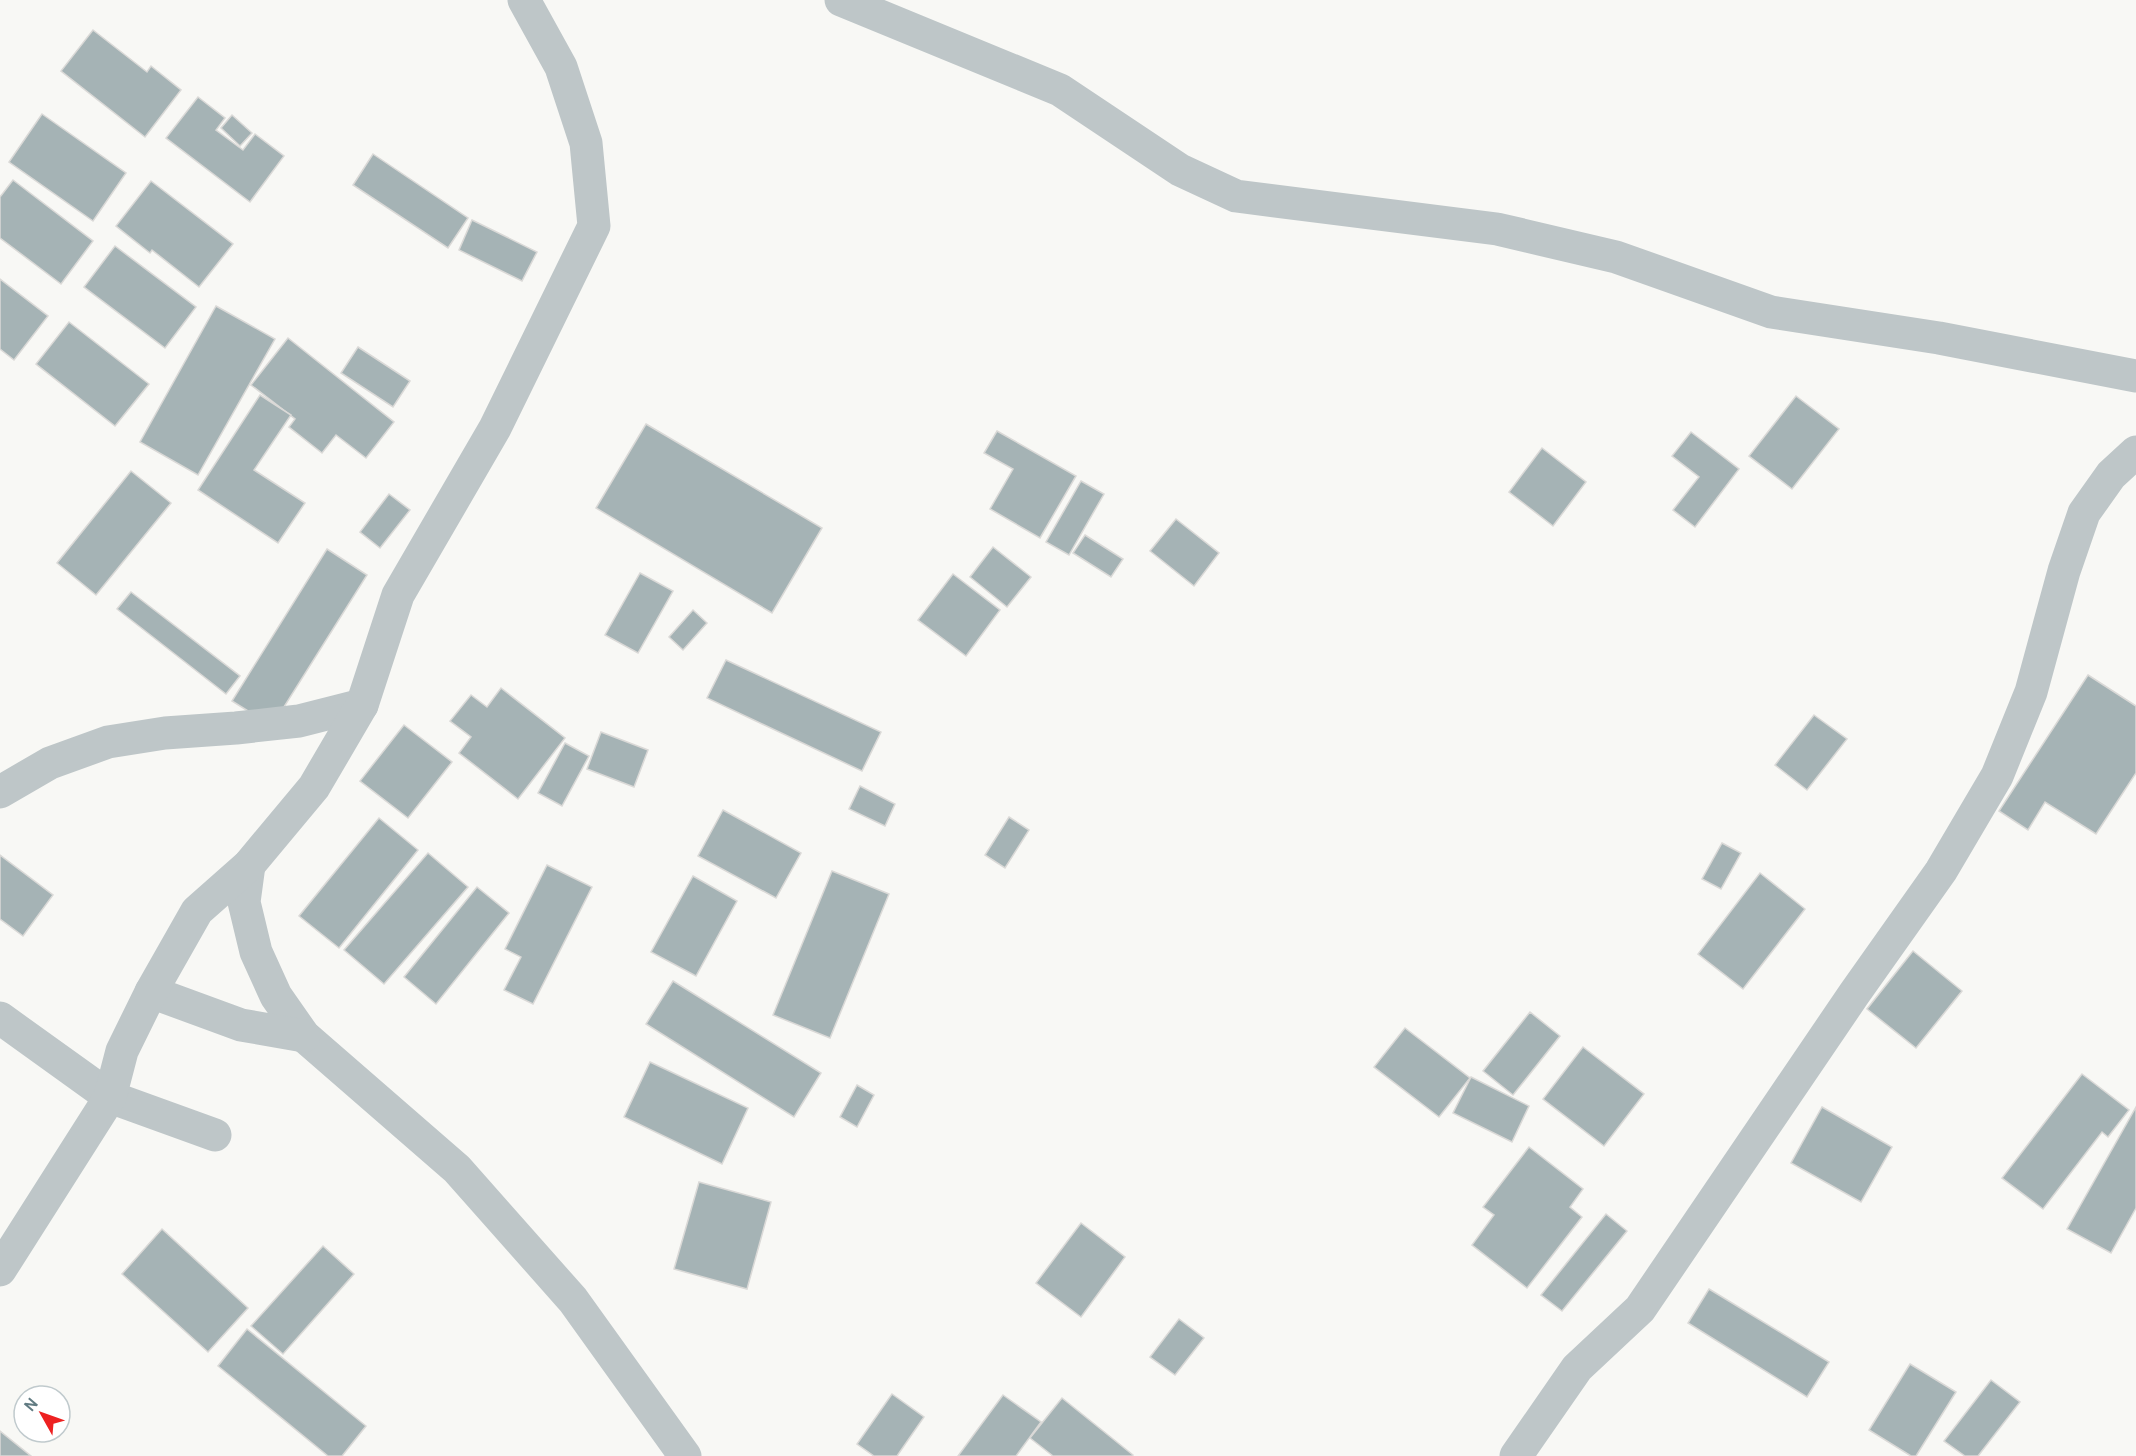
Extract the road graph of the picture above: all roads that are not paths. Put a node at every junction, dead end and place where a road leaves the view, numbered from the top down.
1 (524, 0) edge
2 (841, 0) edge
3 (2136, 376) edge
4 (2136, 452) edge
5 (362, 705) junction
6 (0, 792) edge
7 (249, 865) junction
8 (151, 992) junction
9 (0, 1017) edge
10 (304, 1036) junction
11 (110, 1097) junction
12 (215, 1135) dead end
13 (0, 1270) edge
14 (685, 1456) edge
15 (1516, 1456) edge

1 - 5 street
2 - 3 street
4 - 15 street
5 - 6 street
5 - 7 street
7 - 8 street
7 - 10 street
8 - 10 street
8 - 11 street
9 - 11 street
10 - 14 street
11 - 12 street
11 - 13 street

